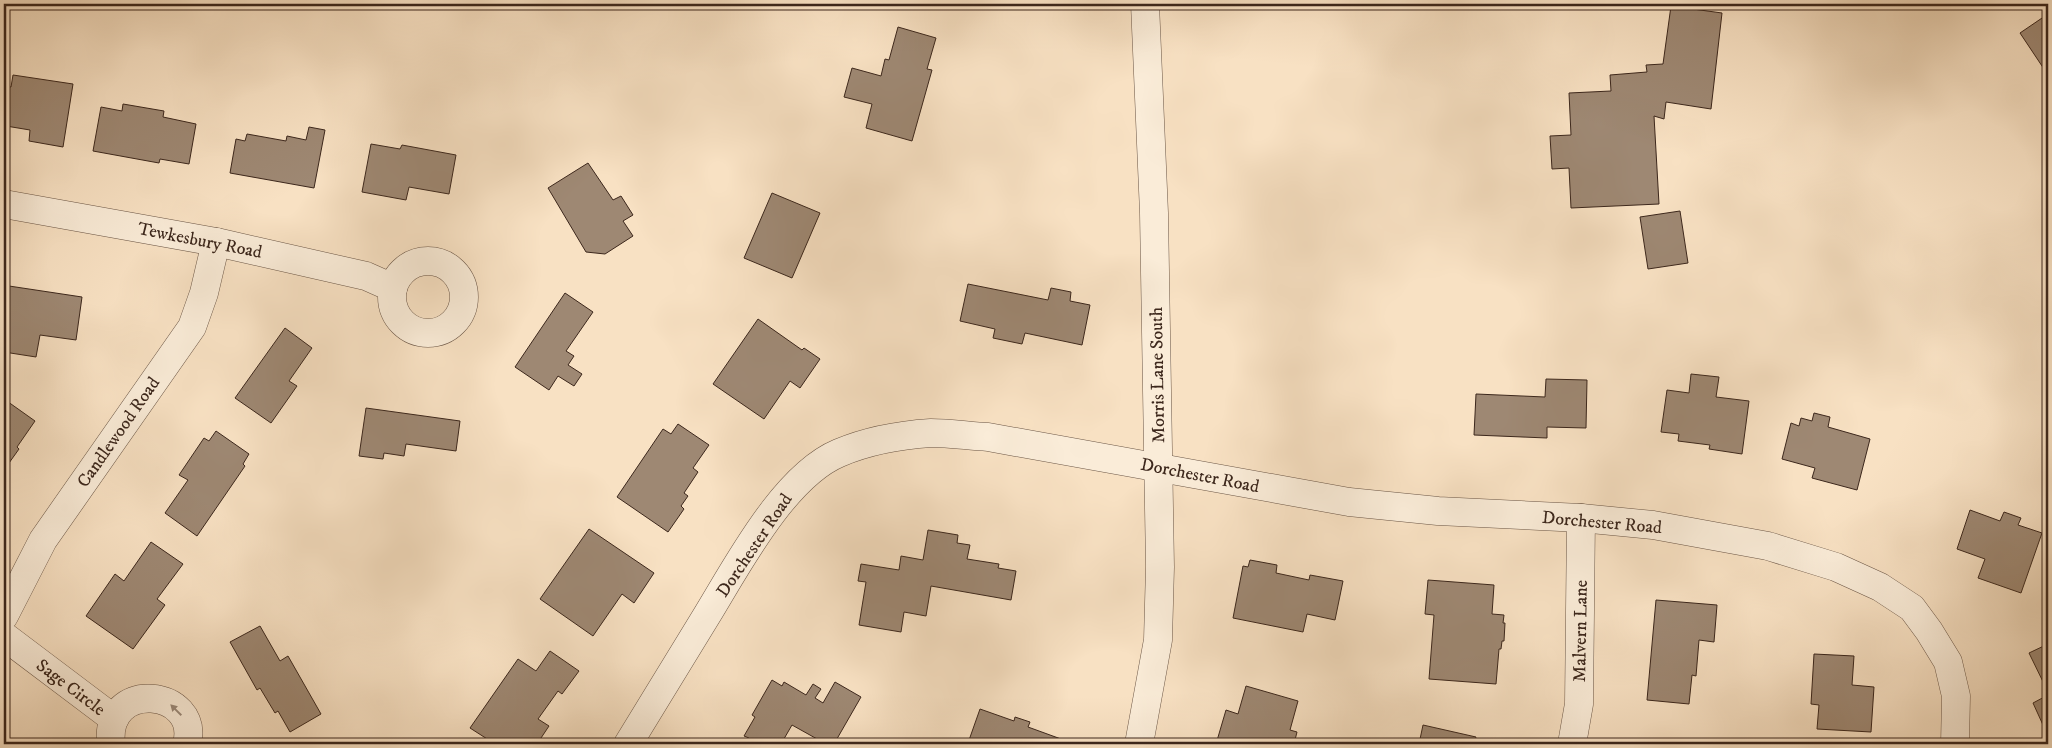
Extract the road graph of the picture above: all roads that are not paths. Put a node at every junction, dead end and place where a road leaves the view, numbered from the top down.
1 (1145, 4) edge
2 (4, 204) edge
3 (216, 242) junction
4 (393, 288) dead end
5 (1158, 468) junction
6 (1581, 518) junction
7 (4, 616) edge
8 (4, 636) edge
9 (112, 732) edge
10 (187, 744) edge
11 (628, 744) edge
12 (1140, 744) edge
13 (1572, 744) edge
14 (1955, 744) edge

1 - 5 street, Morris Lane South
2 - 3 street, Tewkesbury Road
3 - 4 street, Tewkesbury Road
3 - 7 street, Candlewood Road
5 - 6 street, Dorchester Road
5 - 11 street, Dorchester Road
5 - 12 street, Morris Lane South
6 - 13 street, Malvern Lane
6 - 14 street, Dorchester Road
8 - 9 street, Sage Circle
10 -> 9 street, Sage Circle

